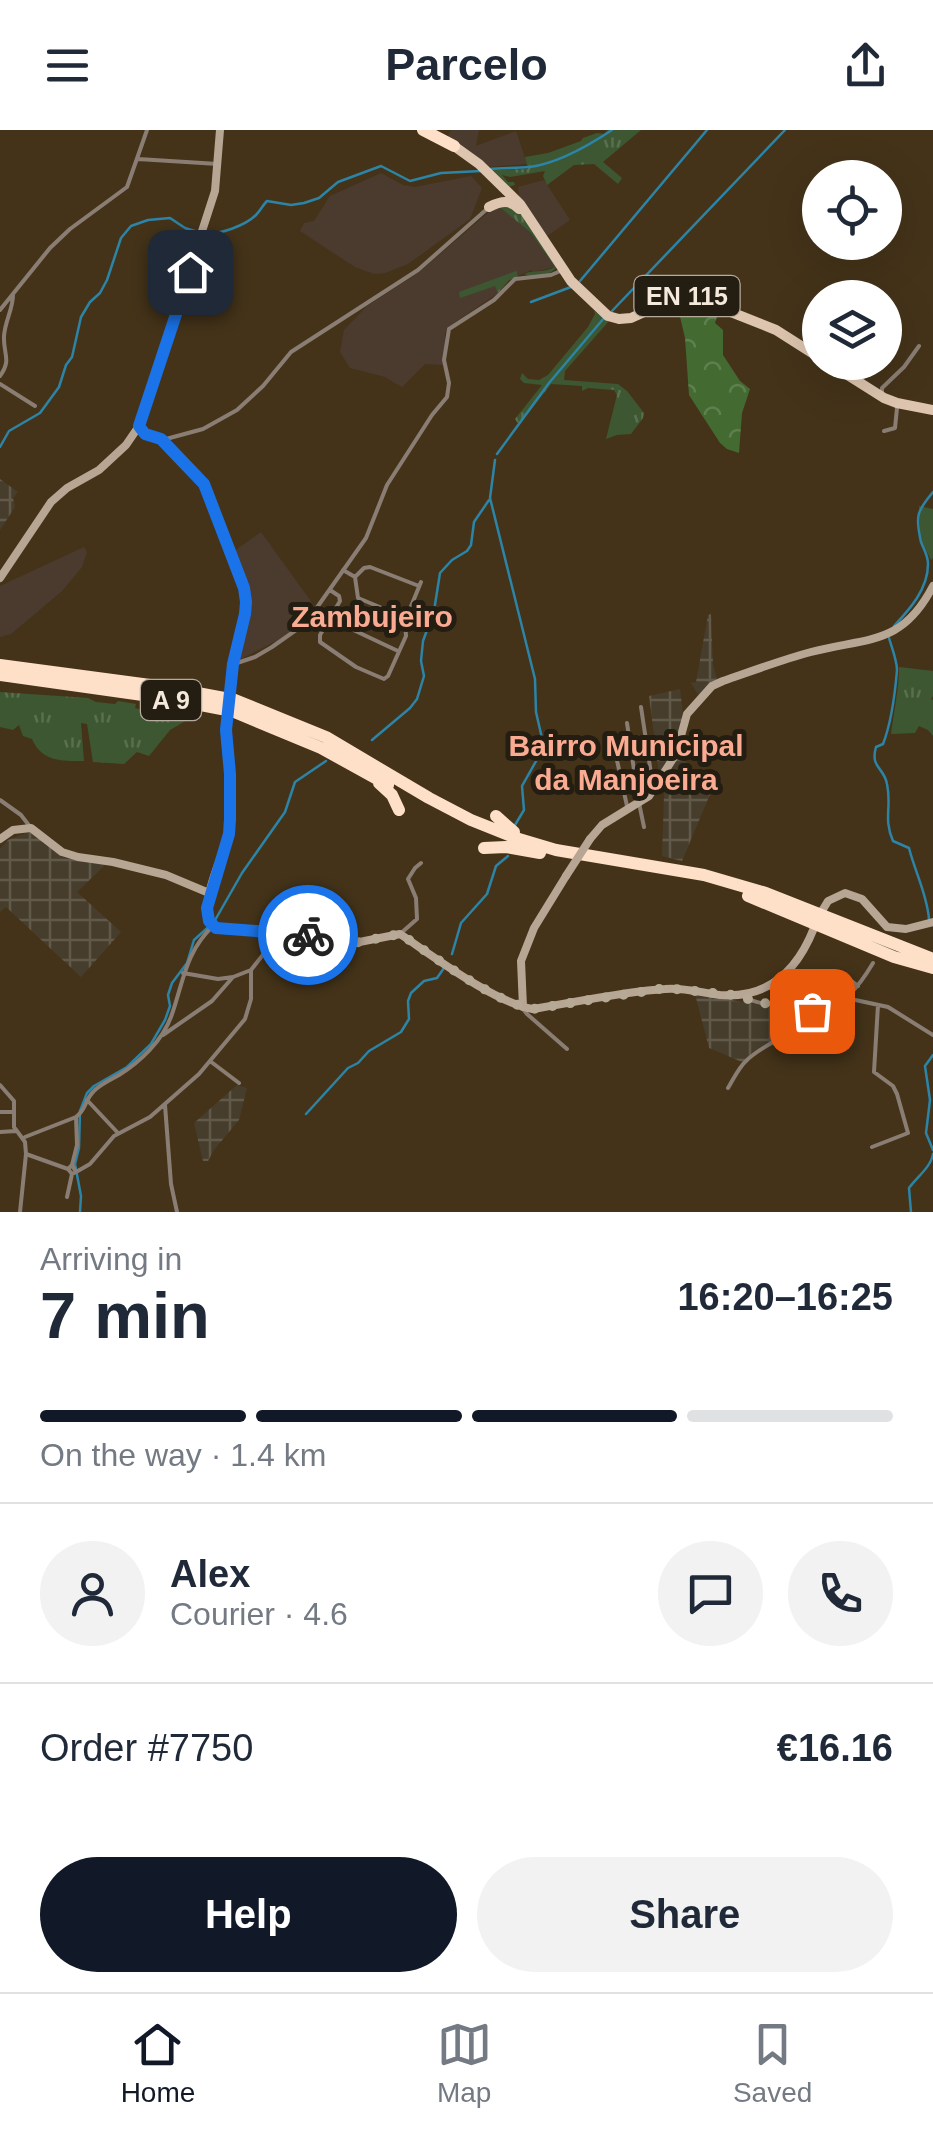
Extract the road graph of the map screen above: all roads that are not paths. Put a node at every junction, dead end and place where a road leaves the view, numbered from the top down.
1 (147, 130) edge
2 (220, 130) edge
3 (426, 130) edge
4 (454, 146) joint
5 (138, 158) junction
6 (218, 164) junction
7 (492, 176) junction
8 (506, 189) junction
9 (495, 205) junction
10 (530, 219) junction
11 (564, 270) junction
12 (13, 295) junction
13 (0, 310) edge
14 (920, 346) dead end
15 (802, 347) edge
16 (0, 376) edge
17 (855, 380) edge
18 (862, 380) edge
19 (860, 383) junction
20 (0, 384) edge
21 (884, 398) junction
22 (897, 403) junction
23 (35, 406) dead end
24 (933, 410) edge
25 (139, 426) junction
26 (884, 431) dead end
27 (147, 435) junction
28 (161, 439) junction
29 (126, 444) junction
30 (343, 570) junction
31 (356, 577) junction
32 (0, 578) edge
33 (933, 586) edge
34 (330, 590) junction
35 (406, 618) junction
36 (330, 619) junction
37 (399, 652) junction
38 (233, 664) junction
39 (0, 665) edge
40 (0, 676) edge
41 (641, 707) dead end
42 (627, 722) dead end
43 (606, 734) dead end
44 (356, 761) junction
45 (410, 775) dead end
46 (653, 789) junction
47 (0, 800) edge
48 (638, 803) junction
49 (399, 810) dead end
50 (628, 810) junction
51 (496, 816) dead end
52 (644, 827) dead end
53 (31, 828) junction
54 (0, 840) edge
55 (484, 848) dead end
56 (539, 849) junction
57 (421, 863) dead end
58 (210, 893) junction
59 (336, 900) dead end
60 (822, 911) dead end
61 (933, 922) edge
62 (211, 924) junction
63 (325, 927) junction
64 (814, 928) dead end
65 (285, 933) junction
66 (400, 934) junction
67 (309, 936) junction
68 (352, 943) junction
69 (302, 956) dead end
70 (933, 959) edge
71 (873, 963) dead end
72 (933, 968) edge
73 (252, 970) junction
74 (183, 972) junction
75 (840, 972) dead end
76 (233, 978) junction
77 (858, 986) junction
78 (742, 996) junction
79 (846, 998) junction
80 (878, 1004) junction
81 (522, 1007) junction
82 (815, 1010) junction
83 (933, 1035) edge
84 (159, 1038) junction
85 (567, 1049) dead end
86 (210, 1061) junction
87 (239, 1084) dead end
88 (0, 1085) edge
89 (728, 1088) dead end
90 (87, 1100) junction
91 (165, 1106) junction
92 (0, 1112) edge
93 (14, 1112) junction
94 (78, 1116) junction
95 (16, 1131) junction
96 (0, 1132) edge
97 (118, 1133) junction
98 (22, 1138) junction
99 (872, 1147) dead end
100 (26, 1154) junction
101 (73, 1170) junction
102 (67, 1197) dead end
103 (20, 1212) edge
104 (177, 1212) edge

1 - 5 street
2 - 6 street
3 - 4 highway, EN 115
4 - 7 main road, EN 115
5 - 6 street
5 - 12 street
6 - 25 street
7 - 8 main road, EN 115
7 - 9 main road
8 - 9 main road
8 - 10 main road, EN 115
9 - 10 main road
9 - 28 street
10 - 11 main road, EN 115
11 - 15 main road, EN 115
11 - 30 street
12 - 13 street
12 - 16 street
14 - 21 street
17 - 19 main road
18 - 19 street
19 - 21 main road
20 - 23 street
21 - 22 main road
22 - 24 main road
22 - 26 street
25 - 27 street
25 - 29 street
27 - 28 street
27 - 29 street
28 - 38 street
29 - 32 street
30 - 31 street
30 - 34 street
31 - 35 street
31 - 35 street
33 - 46 street
34 - 36 street
34 - 38 street
35 - 37 street
36 - 37 street
36 - 37 street
38 - 58 street, bridge
39 - 44 highway, A 9
40 - 44 highway, A 9
41 - 46 street
42 - 48 street
43 - 50 street
44 - 45 highway
44 - 49 highway
44 - 56 highway, A 9
46 - 48 street
47 - 53 street
48 - 50 street
48 - 52 street
50 - 81 street, bridge
51 - 56 highway
53 - 54 street
53 - 58 street
55 - 56 highway
56 - 70 highway, A 9
56 - 72 highway, A 9
57 - 66 street
58 - 62 street
59 - 63 street
60 - 61 street
62 - 65 street
62 - 74 street
63 - 67 street
63 - 68 street
64 - 78 street
65 - 67 street
65 - 69 street
65 - 73 street
66 - 68 street
66 - 81 street
67 - 68 street
71 - 77 street
73 - 76 street
73 - 86 street
74 - 76 street
74 - 84 street
75 - 77 street
76 - 84 street
77 - 79 street
78 - 81 street
78 - 82 street
79 - 80 street
79 - 82 street
80 - 83 street
80 - 99 street
81 - 85 street
82 - 89 street
84 - 90 street
86 - 87 street
86 - 91 street
88 - 93 street
90 - 94 street
90 - 97 street
91 - 97 street
91 - 104 street
92 - 93 street
93 - 95 street
94 - 98 street
94 - 101 street
95 - 96 street
95 - 98 street
97 - 101 street
98 - 100 street
100 - 101 street
100 - 103 street
101 - 102 street

